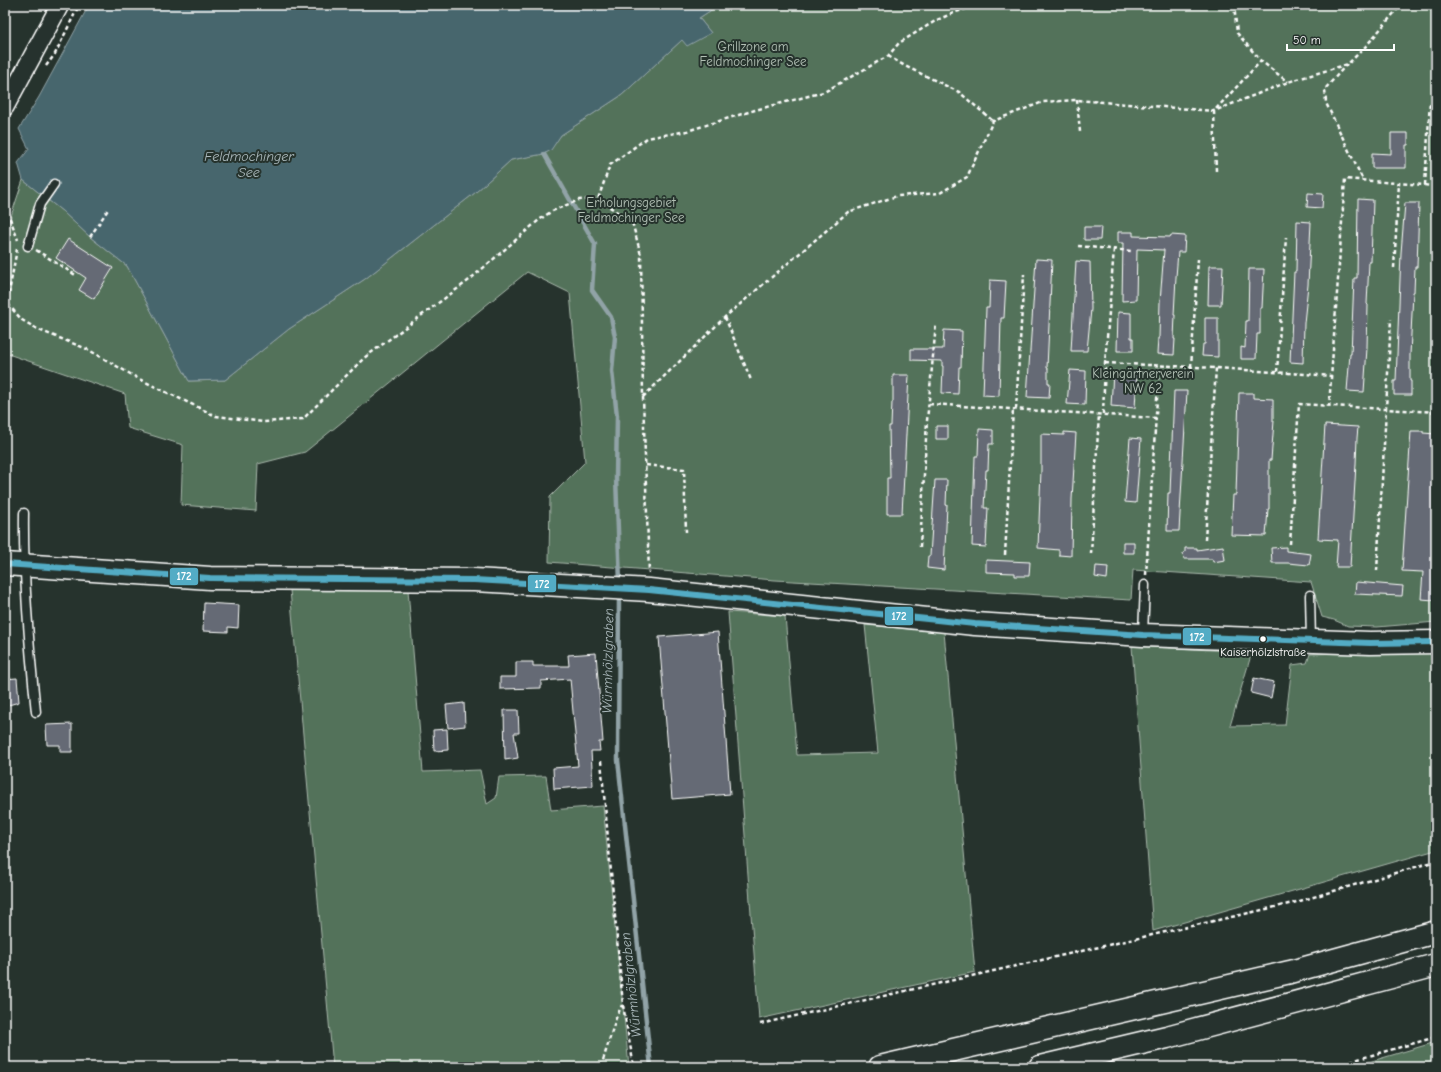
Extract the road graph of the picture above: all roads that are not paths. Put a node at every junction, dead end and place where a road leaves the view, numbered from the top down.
1 (60, 5) edge
2 (5, 106) edge
3 (54, 184) dead end
4 (28, 246) road end
5 (24, 513) dead end
6 (15, 564) edge
7 (1145, 585) road end
8 (1310, 596) dead end
9 (1143, 635) junction
10 (1311, 641) junction
11 (1436, 642) edge
12 (36, 712) dead end
13 (1436, 932) edge
14 (1436, 965) edge
15 (880, 1067) edge
16 (1040, 1067) edge

1 - 2 street
3 - 4 lane
5 - 6 lane
6 - 9 main road
6 - 12 lane
7 - 9 lane
8 - 10 lane
9 - 10 main road
10 - 11 main road
13 - 15 main road
14 - 16 main road

